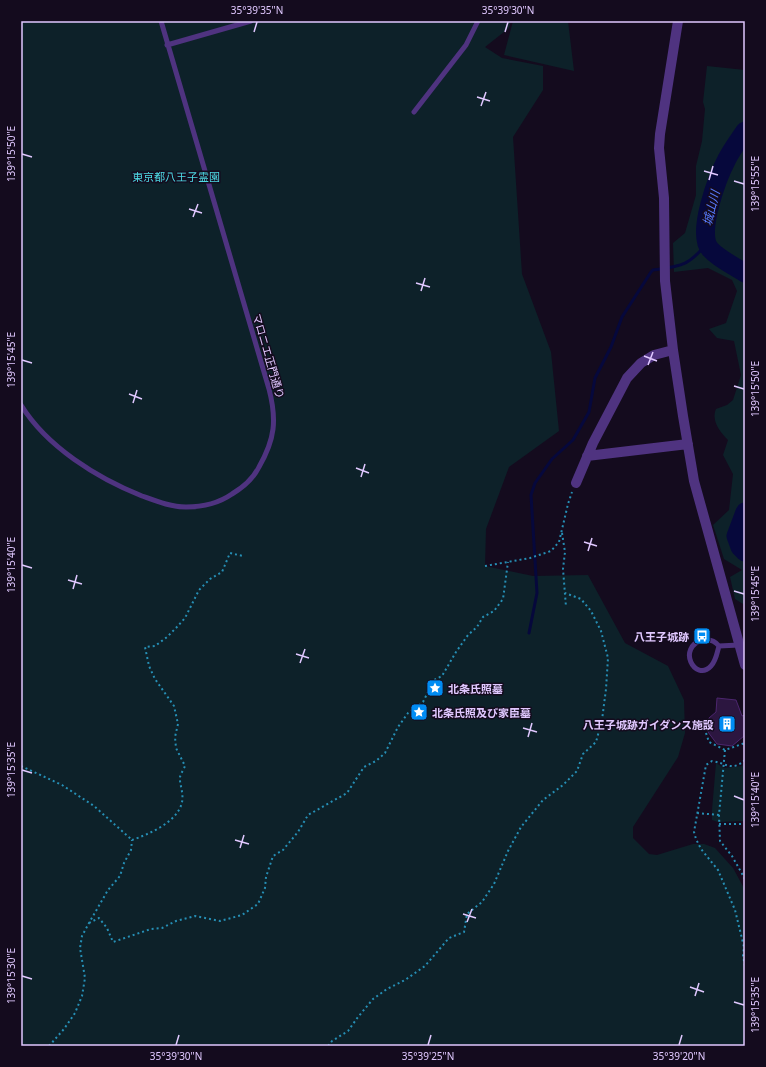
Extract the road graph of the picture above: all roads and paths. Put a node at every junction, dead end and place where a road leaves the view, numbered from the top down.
1 (160, 21) edge
2 (251, 21) edge
3 (478, 21) edge
4 (678, 21) edge
5 (167, 45) junction
6 (414, 112) dead end
7 (673, 350) junction
8 (21, 405) edge
9 (688, 444) junction
10 (588, 456) junction
11 (576, 483) joint
12 (562, 530) junction
13 (243, 556) dead end
14 (508, 562) junction
15 (485, 566) dead end
16 (565, 593) junction
17 (566, 607) dead end
18 (739, 645) junction
19 (719, 646) junction
20 (745, 665) edge
21 (706, 733) dead end
22 (745, 743) edge
23 (725, 750) junction
24 (745, 760) edge
25 (723, 765) junction
26 (21, 766) edge
27 (697, 813) junction
28 (719, 815) junction
29 (719, 824) junction
30 (743, 824) dead end
31 (132, 840) junction
32 (745, 879) edge
33 (89, 922) junction
34 (745, 966) edge
35 (49, 1046) edge
36 (328, 1046) edge

1 - 5 lane, マロニエ正門通り
2 - 5 lane
3 - 6 lane
4 - 7 street
5 - 8 lane, マロニエ正門通り
7 - 9 street
7 - 10 street
9 - 10 street
9 - 18 street
10 - 11 street
11 - 12 path
12 - 14 path
12 - 16 path
13 - 31 path
14 - 15 path
14 - 33 path
16 - 17 path
16 - 36 path
18 - 19 lane
18 - 20 street
19 - 19 lane
21 - 23 path
22 - 23 path
23 - 25 path
24 - 25 path
25 - 27 path
25 - 28 path
26 - 31 path
27 - 28 path
27 - 34 path
28 - 29 path
29 - 30 path
29 - 32 path
31 - 33 path
33 - 35 path

